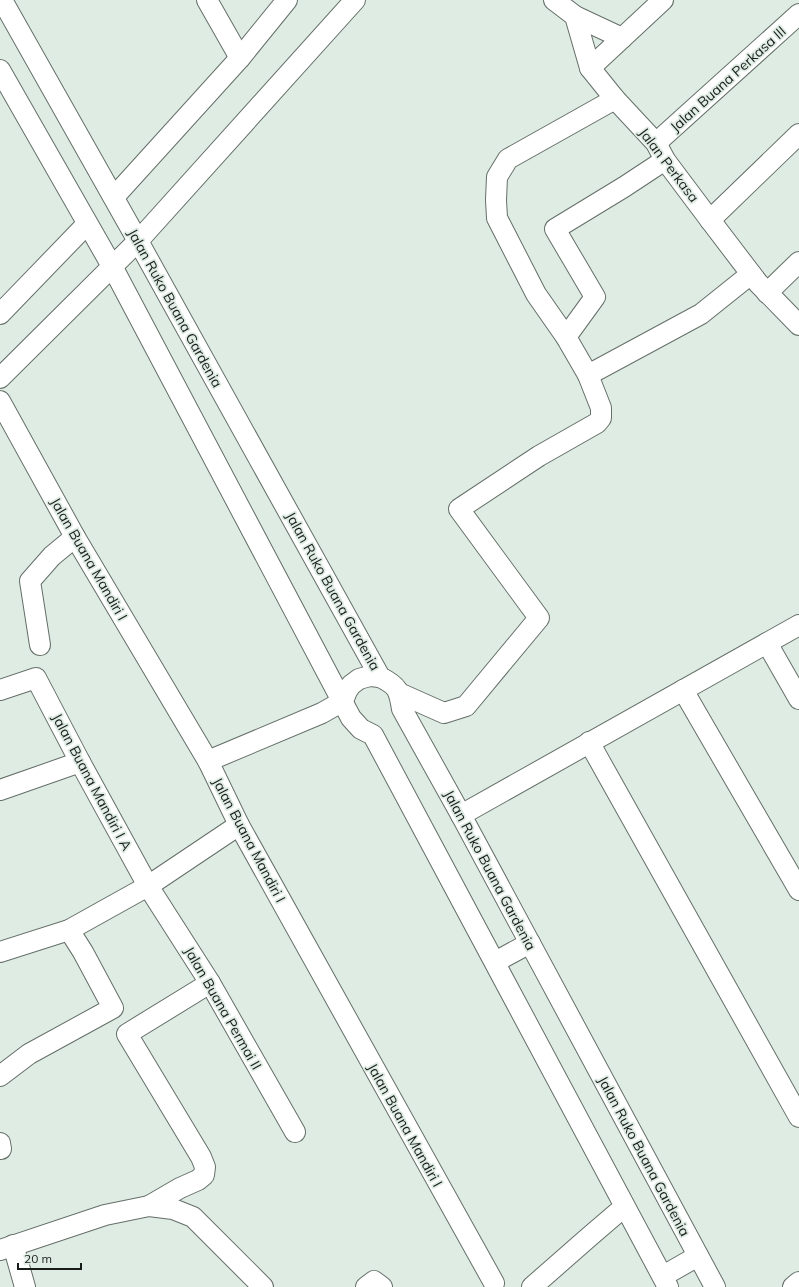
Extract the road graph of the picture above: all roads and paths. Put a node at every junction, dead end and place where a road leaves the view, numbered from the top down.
1 (2, 0) edge
2 (207, 0) edge
3 (287, 0) edge
4 (355, 0) edge
5 (554, 0) edge
6 (663, 0) edge
7 (799, 14) edge
8 (575, 16) junction
9 (622, 38) junction
10 (240, 58) junction
11 (590, 68) junction
12 (0, 70) edge
13 (615, 99) junction
14 (799, 134) edge
15 (661, 151) junction
16 (117, 203) junction
17 (710, 220) junction
18 (89, 228) junction
19 (136, 236) junction
20 (799, 262) edge
21 (110, 263) junction
22 (751, 274) junction
23 (767, 293) junction
24 (0, 314) edge
25 (799, 325) edge
26 (566, 338) junction
27 (588, 375) junction
28 (0, 378) edge
29 (0, 401) edge
30 (75, 537) junction
31 (799, 625) edge
32 (767, 643) junction
33 (40, 645) dead end
34 (380, 677) junction
35 (0, 690) edge
36 (683, 690) junction
37 (400, 693) junction
38 (799, 699) edge
39 (343, 701) junction
40 (589, 742) junction
41 (80, 762) junction
42 (208, 762) junction
43 (0, 790) edge
44 (461, 815) junction
45 (239, 825) junction
46 (148, 886) junction
47 (799, 890) edge
48 (69, 930) junction
49 (530, 943) junction
50 (0, 952) edge
51 (495, 962) junction
52 (210, 983) junction
53 (0, 1076) edge
54 (799, 1117) edge
55 (295, 1132) dead end
56 (149, 1206) junction
57 (624, 1207) junction
58 (7, 1248) edge
59 (698, 1256) junction
60 (665, 1282) edge
61 (799, 1282) edge
62 (494, 1283) dead end
63 (25, 1287) edge
64 (262, 1287) edge
65 (366, 1287) edge
66 (382, 1287) edge
67 (532, 1287) edge
68 (715, 1287) edge
69 (793, 1287) edge

1 - 16 street, Jalan Ruko Buana Gardenia
2 - 10 street
3 - 10 street
4 - 19 street
5 - 8 street
6 - 9 street
7 - 15 street, Jalan Buana Perkasa III
8 - 9 street
8 - 11 street, Jalan Perkasa
9 - 11 street
10 - 16 street
11 - 13 street, Jalan Perkasa
12 - 18 street
13 - 15 street, Jalan Perkasa
13 - 26 street
14 - 17 street
15 - 17 street, Jalan Perkasa
15 - 26 street, Jalan Buana Perkasa III
16 - 19 street, Jalan Ruko Buana Gardenia
17 - 22 street, Jalan Perkasa
18 - 21 street
18 - 24 street
19 - 21 street
19 - 34 street, Jalan Ruko Buana Gardenia
20 - 23 street
21 - 28 street
21 - 39 street
22 - 23 street, Jalan Perkasa
22 - 27 street
23 - 25 street, Jalan Perkasa
26 - 27 street
27 - 37 street
29 - 30 street, Jalan Buana Mandiri I
30 - 33 street
30 - 42 street, Jalan Buana Mandiri I
31 - 32 street
32 - 36 street
32 - 38 street
34 - 37 street, Jalan Ruko Buana Gardenia
34 - 39 street
35 - 41 street, Jalan Buana Mandiri I A
36 - 40 street
36 - 47 street
37 - 44 street, Jalan Ruko Buana Gardenia
39 - 42 street
39 - 51 street
40 - 44 street
40 - 54 street
41 - 43 street
41 - 46 street, Jalan Buana Mandiri I A
42 - 45 street, Jalan Buana Mandiri I
44 - 49 street, Jalan Ruko Buana Gardenia
45 - 46 street
45 - 62 street, Jalan Buana Mandiri I
46 - 48 street
46 - 52 street, Jalan Buana Permai II
48 - 50 street
48 - 53 street
49 - 51 street
49 - 59 street, Jalan Ruko Buana Gardenia
51 - 57 street
52 - 55 street, Jalan Buana Permai II
52 - 56 street
56 - 58 street
56 - 64 street
57 - 60 street
57 - 67 street
58 - 63 street
59 - 60 street
59 - 68 street, Jalan Ruko Buana Gardenia
61 - 69 street
65 - 66 street

